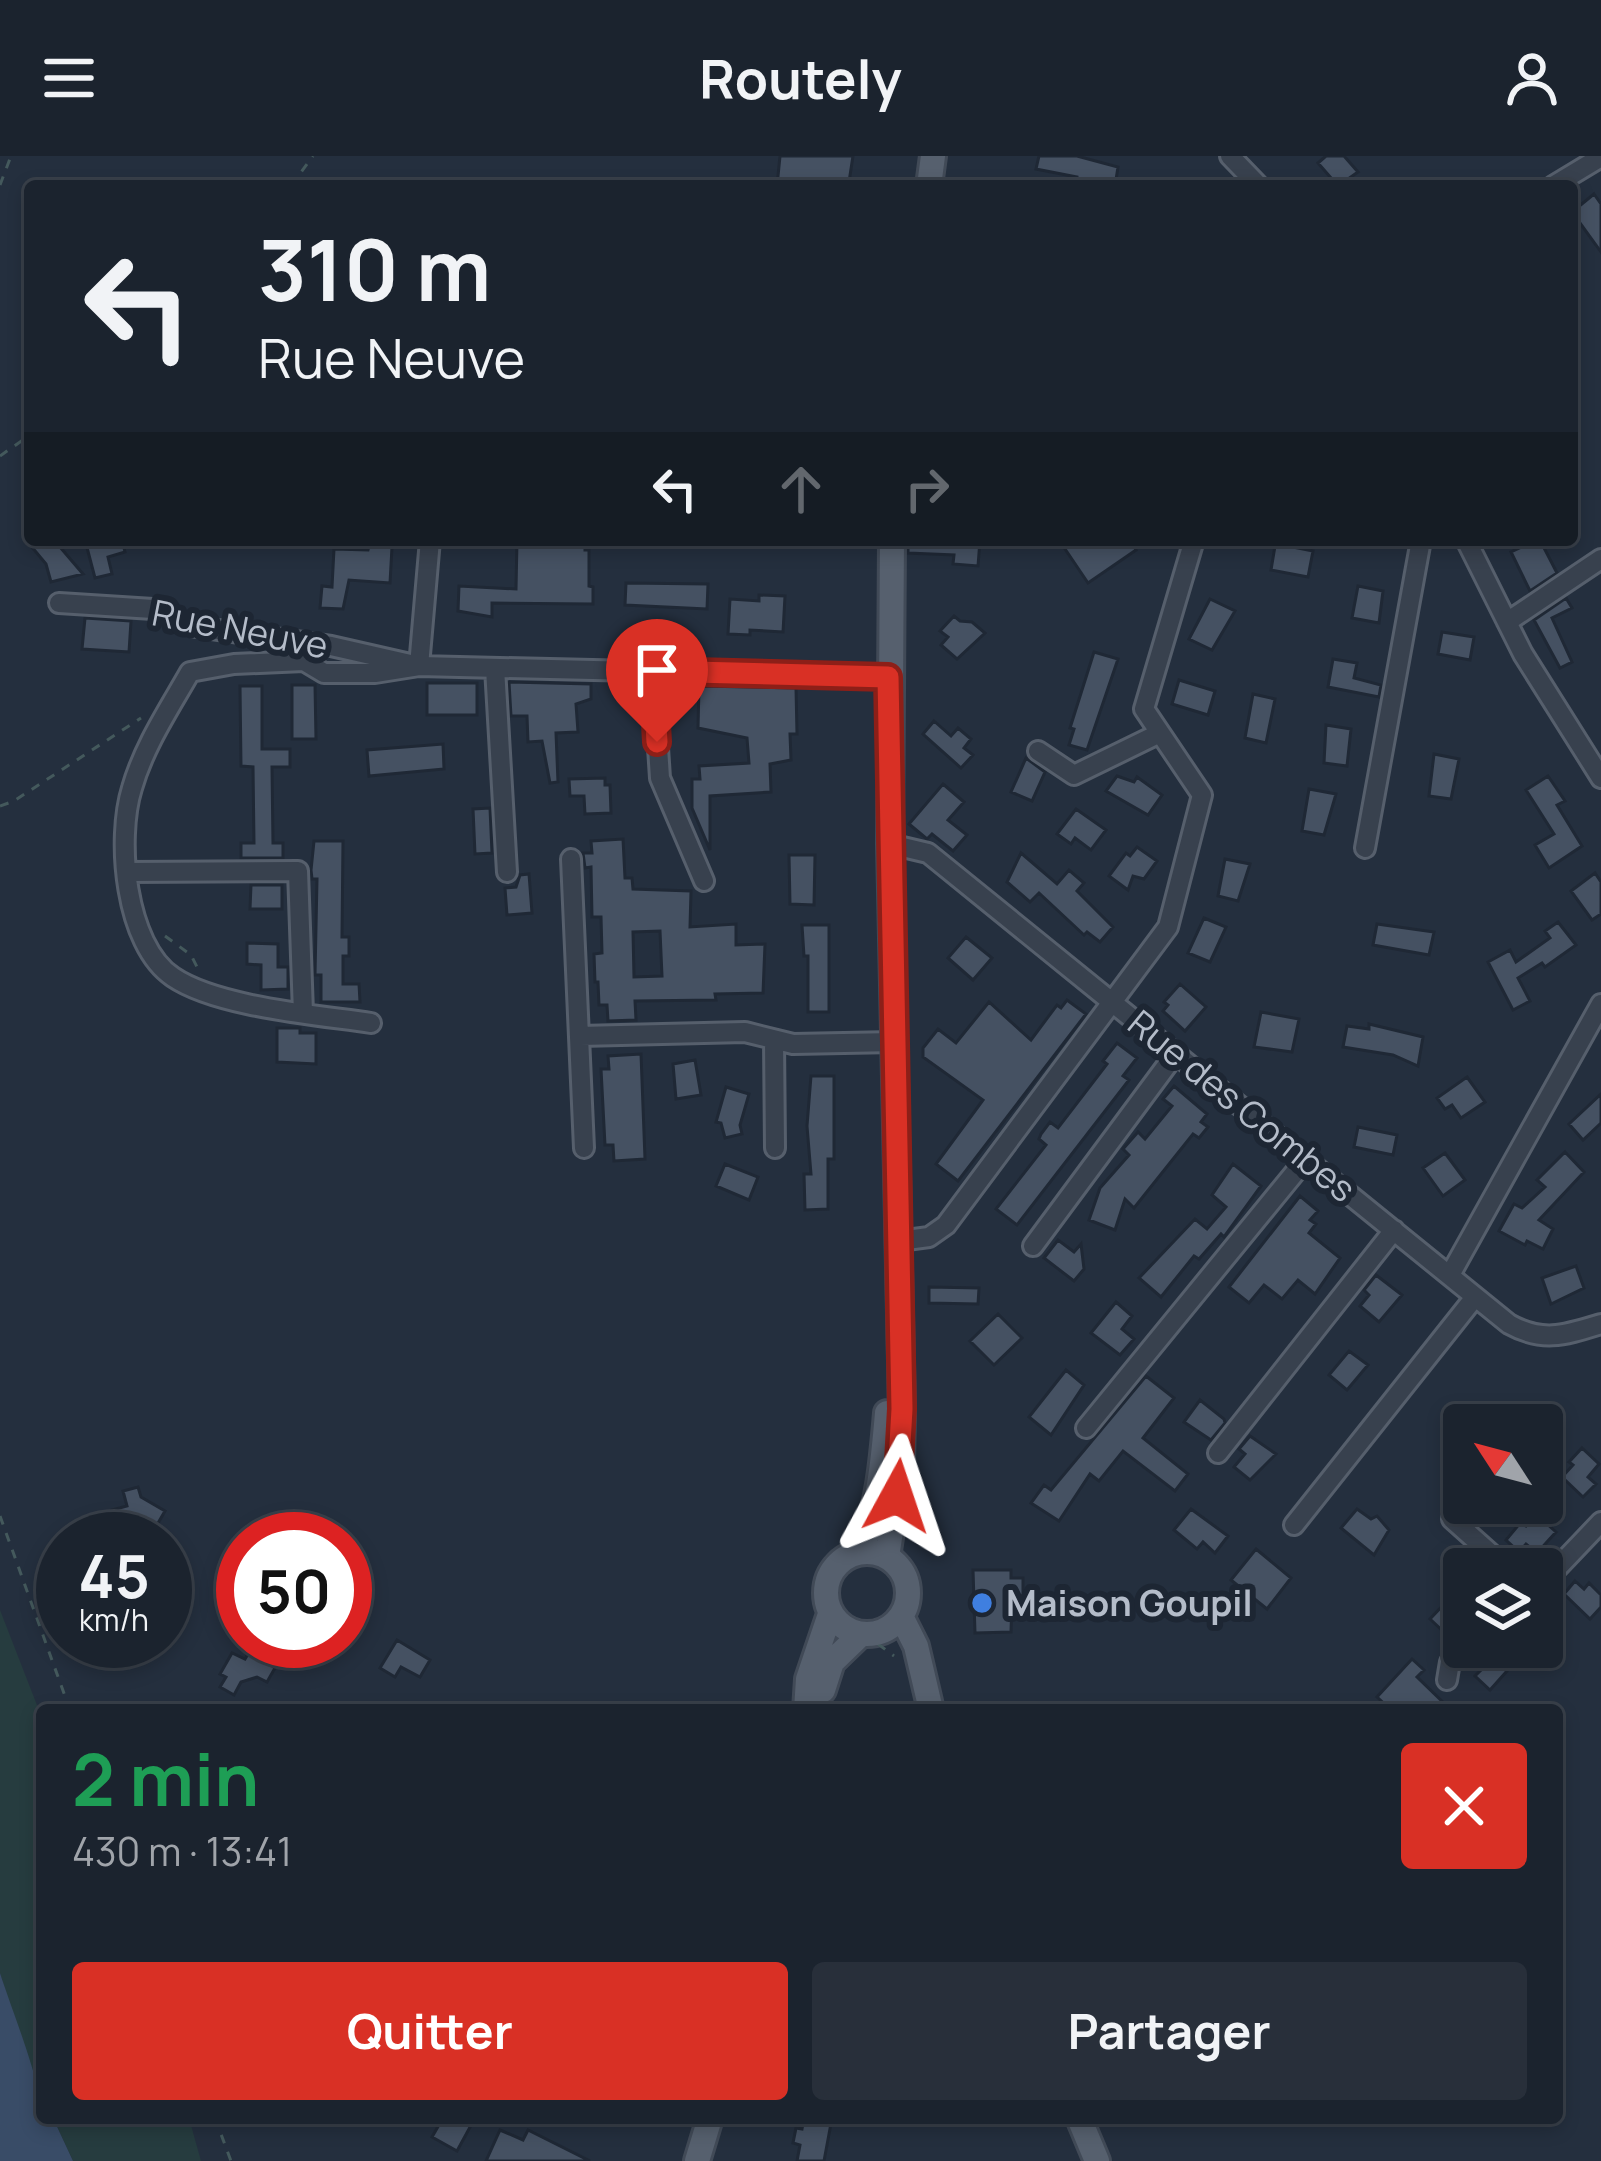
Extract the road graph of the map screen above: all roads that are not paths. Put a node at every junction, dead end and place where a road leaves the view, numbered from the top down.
1 (1230, 156) edge
2 (1597, 158) edge
3 (1253, 180) edge
4 (1562, 180) edge
5 (429, 546) edge
6 (892, 546) edge
7 (1192, 546) edge
8 (1420, 546) edge
9 (1469, 546) edge
10 (1601, 559) edge
11 (59, 603) dead end
12 (1507, 622) junction
13 (419, 666) junction
14 (495, 668) junction
15 (653, 671) junction
16 (888, 677) junction
17 (1160, 733) junction
18 (1038, 751) dead end
19 (1601, 778) edge
20 (890, 844) junction
21 (1365, 848) dead end
22 (571, 859) dead end
23 (128, 872) junction
24 (507, 872) dead end
25 (704, 881) dead end
26 (1114, 1002) junction
27 (1601, 1004) edge
28 (303, 1013) junction
29 (371, 1023) dead end
30 (580, 1036) junction
31 (774, 1040) junction
32 (895, 1042) junction
33 (1176, 1053) junction
34 (584, 1148) dead end
35 (775, 1148) dead end
36 (1306, 1159) junction
37 (1394, 1230) junction
38 (899, 1241) junction
39 (1034, 1246) dead end
40 (900, 1273) junction
41 (1450, 1275) junction
42 (1475, 1297) junction
43 (1601, 1324) edge
44 (1086, 1428) dead end
45 (1218, 1453) dead end
46 (1601, 1522) edge
47 (1458, 1524) edge
48 (1294, 1525) dead end
49 (1484, 1548) edge
50 (860, 1552) junction
51 (887, 1557) junction
52 (1563, 1562) edge
53 (830, 1614) junction
54 (881, 1627) junction
55 (1449, 1668) edge
56 (1448, 1680) dead end
57 (806, 1704) edge
58 (822, 1704) edge
59 (930, 1704) edge
60 (708, 2124) edge
61 (1082, 2124) edge
62 (697, 2161) edge
63 (1097, 2161) edge

1 - 3 street
2 - 4 street
5 - 13 street
6 - 16 main road
7 - 17 street
8 - 21 street
9 - 12 street
10 - 12 street
11 - 13 street, Rue Neuve
12 - 19 street
13 - 14 street, Rue Neuve
13 - 23 street, Rue Neuve
14 - 15 street, Rue Neuve
14 - 24 street
15 - 16 street, Rue Neuve
15 - 25 street
16 - 20 main road
17 - 18 street
17 - 26 street
20 - 26 street, Rue des Combes
20 - 32 main road
22 - 30 street
23 - 28 street
23 - 28 street
26 - 33 street, Rue des Combes
26 - 38 street
27 - 41 street
28 - 29 street
30 - 31 street
30 - 34 street
31 - 32 street
31 - 35 street
32 - 38 main road
33 - 36 street, Rue des Combes
33 - 39 street
36 - 37 street, Rue des Combes
36 - 44 street
37 - 41 street, Rue des Combes
37 - 45 street
38 - 40 main road
40 - 50 main road
40 - 51 main road
41 - 42 street, Rue des Combes
42 - 43 street, Rue des Combes
42 - 48 street
46 - 52 street
47 - 49 street
50 - 51 main road
50 - 53 main road
51 - 54 main road
53 - 54 main road
53 - 57 main road
54 - 58 main road
54 - 59 main road
55 - 56 street
60 - 62 main road
61 - 63 main road

